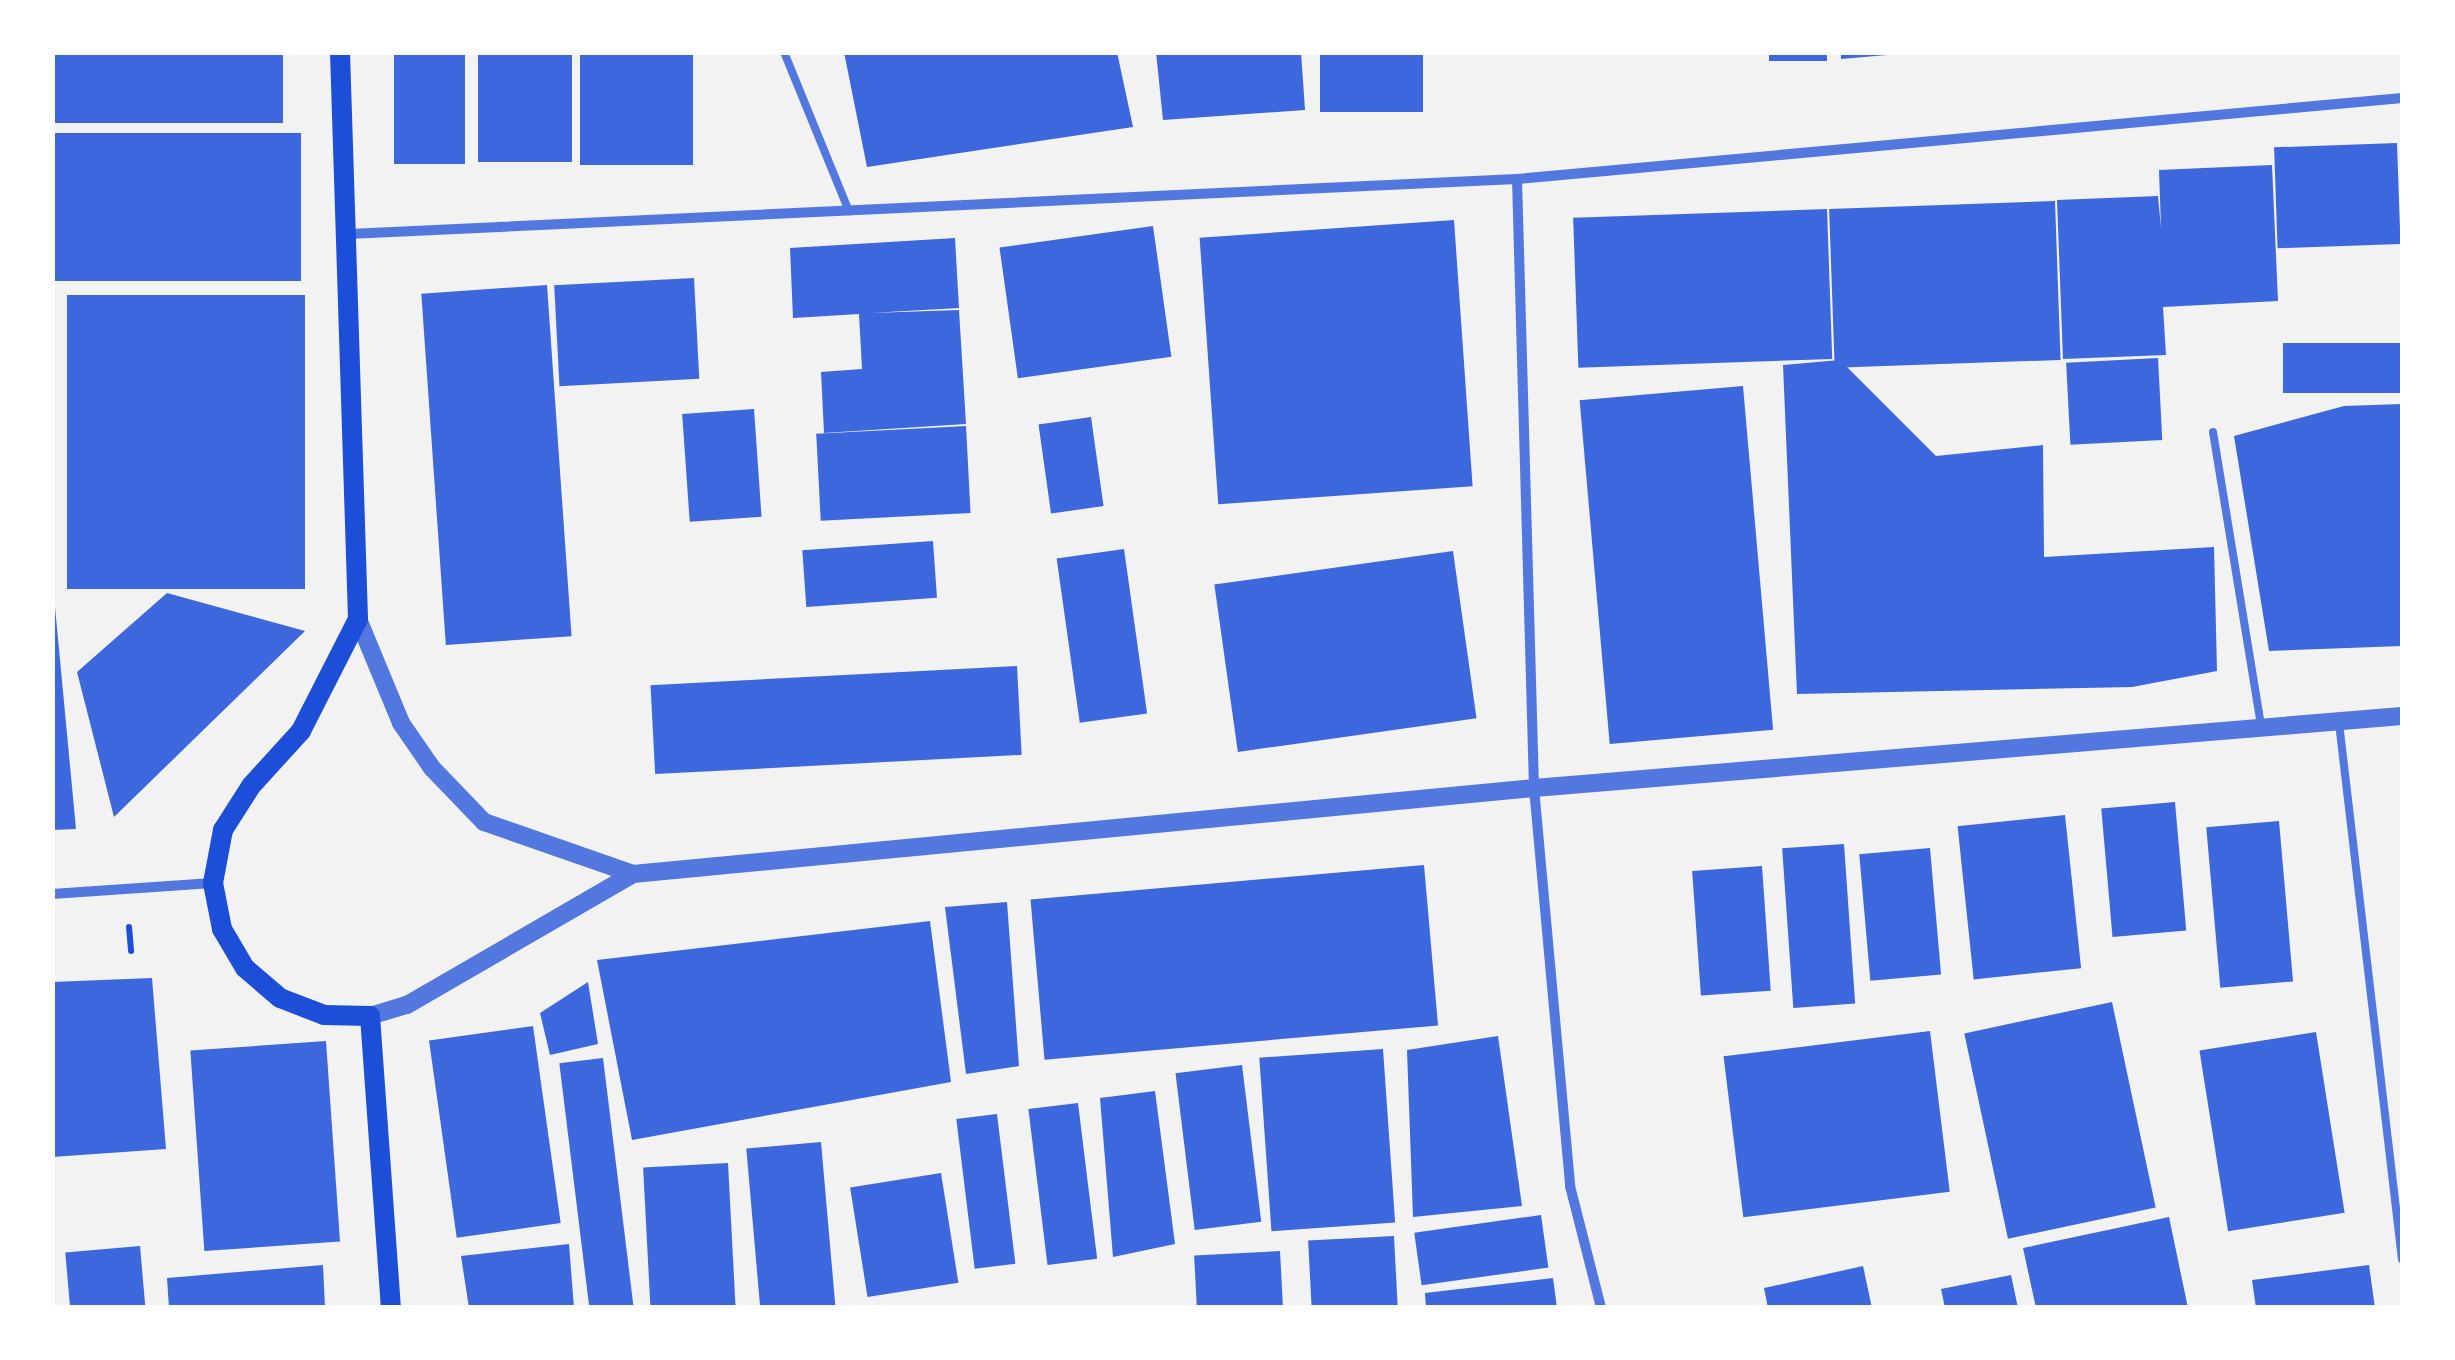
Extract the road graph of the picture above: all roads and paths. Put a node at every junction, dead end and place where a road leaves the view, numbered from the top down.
1 (340, 52) edge
2 (784, 52) edge
3 (2402, 98) edge
4 (1518, 179) junction
5 (848, 211) junction
6 (348, 234) junction
7 (2213, 432) dead end
8 (358, 619) junction
9 (2402, 716) edge
10 (2339, 723) junction
11 (2262, 730) junction
12 (1534, 788) junction
13 (633, 874) junction
14 (213, 883) junction
15 (52, 894) edge
16 (370, 1016) junction
17 (2402, 1260) edge
18 (391, 1308) edge
19 (1601, 1308) edge

1 - 6 main road
2 - 5 lane
3 - 4 street
4 - 5 street
4 - 12 street
5 - 6 street
6 - 8 main road
7 - 11 lane
8 - 13 street
8 - 14 main road
9 - 10 street
10 - 11 street
10 - 17 lane
11 - 12 street
12 - 13 street
12 - 19 street
13 - 16 street
14 - 15 street
14 - 16 main road
16 - 18 main road

